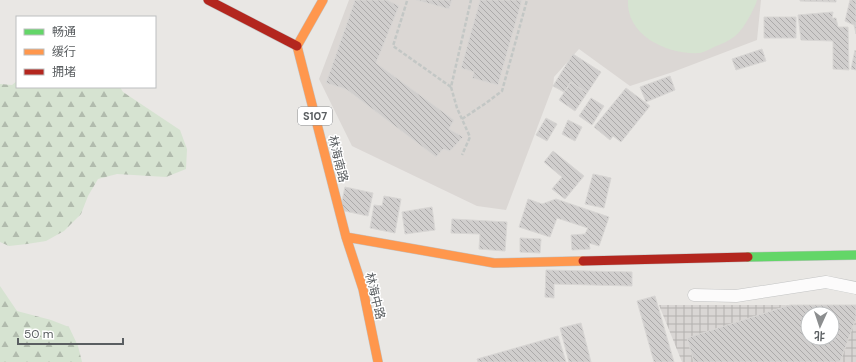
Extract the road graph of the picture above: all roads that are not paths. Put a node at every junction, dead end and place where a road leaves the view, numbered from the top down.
1 (208, 0) edge
2 (323, 0) edge
3 (297, 46) junction
4 (346, 237) junction
5 (856, 255) edge
6 (856, 288) edge
7 (694, 295) dead end
8 (378, 362) edge

1 - 3 street
2 - 3 street
3 - 4 street, 林海南路 / S107
4 - 5 street
4 - 8 street, 林海中路 / S107
6 - 7 street

